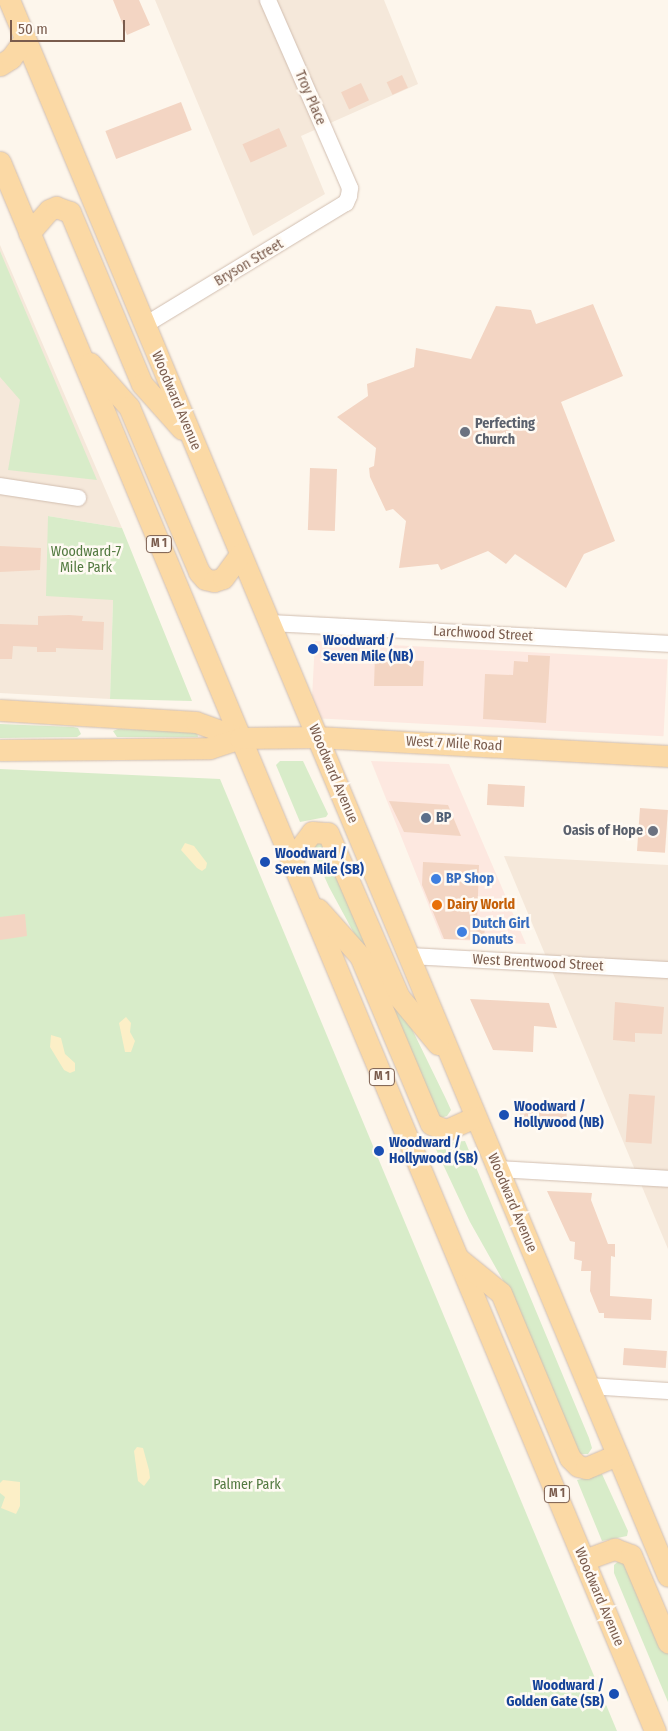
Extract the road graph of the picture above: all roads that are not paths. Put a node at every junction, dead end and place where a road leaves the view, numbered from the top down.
1 (8, 0) edge
2 (268, 0) edge
3 (25, 39) junction
4 (0, 65) edge
5 (0, 162) edge
6 (349, 196) joint
7 (29, 233) junction
8 (145, 325) junction
9 (78, 349) junction
10 (194, 442) junction
11 (0, 486) edge
12 (78, 498) dead end
13 (240, 555) junction
14 (269, 623) junction
15 (668, 644) edge
16 (0, 710) edge
17 (95, 716) junction
18 (317, 737) junction
19 (240, 738) junction
20 (0, 750) edge
21 (100, 750) junction
22 (668, 756) edge
23 (291, 860) junction
24 (307, 897) junction
25 (409, 956) junction
26 (668, 970) edge
27 (452, 1062) junction
28 (476, 1117) junction
29 (497, 1169) junction
30 (668, 1179) edge
31 (457, 1258) junction
32 (588, 1386) junction
33 (668, 1391) edge
34 (617, 1455) junction
35 (584, 1560) junction
36 (668, 1576) edge
37 (668, 1642) edge
38 (655, 1731) edge

1 - 3 main road, Woodward Avenue
2 - 6 street, Troy Place
3 - 4 main road
3 - 8 main road, Woodward Avenue
5 - 7 main road, Woodward Avenue / M 1
6 - 8 street, Bryson Street
7 - 9 main road, Woodward Avenue / M 1
7 - 10 main road
8 - 10 main road, Woodward Avenue
9 - 13 main road
9 - 19 main road, Woodward Avenue / M 1
10 - 13 main road, Woodward Avenue
11 - 12 street
13 - 14 main road, Woodward Avenue
14 - 15 street, Larchwood Street
14 - 18 main road, Woodward Avenue
16 - 17 main road, West 7 Mile Road
17 - 19 main road, West 7 Mile Road
17 - 21 main road
18 - 19 main road, West 7 Mile Road
18 - 22 main road, West 7 Mile Road
18 - 25 main road, Woodward Avenue
19 - 21 main road, West 7 Mile Road
19 - 23 main road, Woodward Avenue / M 1
20 - 21 main road, West 7 Mile Road
23 - 24 main road, Woodward Avenue / M 1
23 - 27 main road
24 - 28 main road
24 - 31 main road, Woodward Avenue / M 1
25 - 26 street, West Brentwood Street
25 - 27 main road, Woodward Avenue
27 - 28 main road, Woodward Avenue
28 - 29 main road, Woodward Avenue
29 - 30 street
29 - 32 main road, Woodward Avenue
31 - 34 main road
31 - 35 main road, Woodward Avenue / M 1
32 - 33 street
32 - 34 main road, Woodward Avenue
34 - 36 main road, Woodward Avenue
35 - 37 main road
35 - 38 main road, Woodward Avenue / M 1

